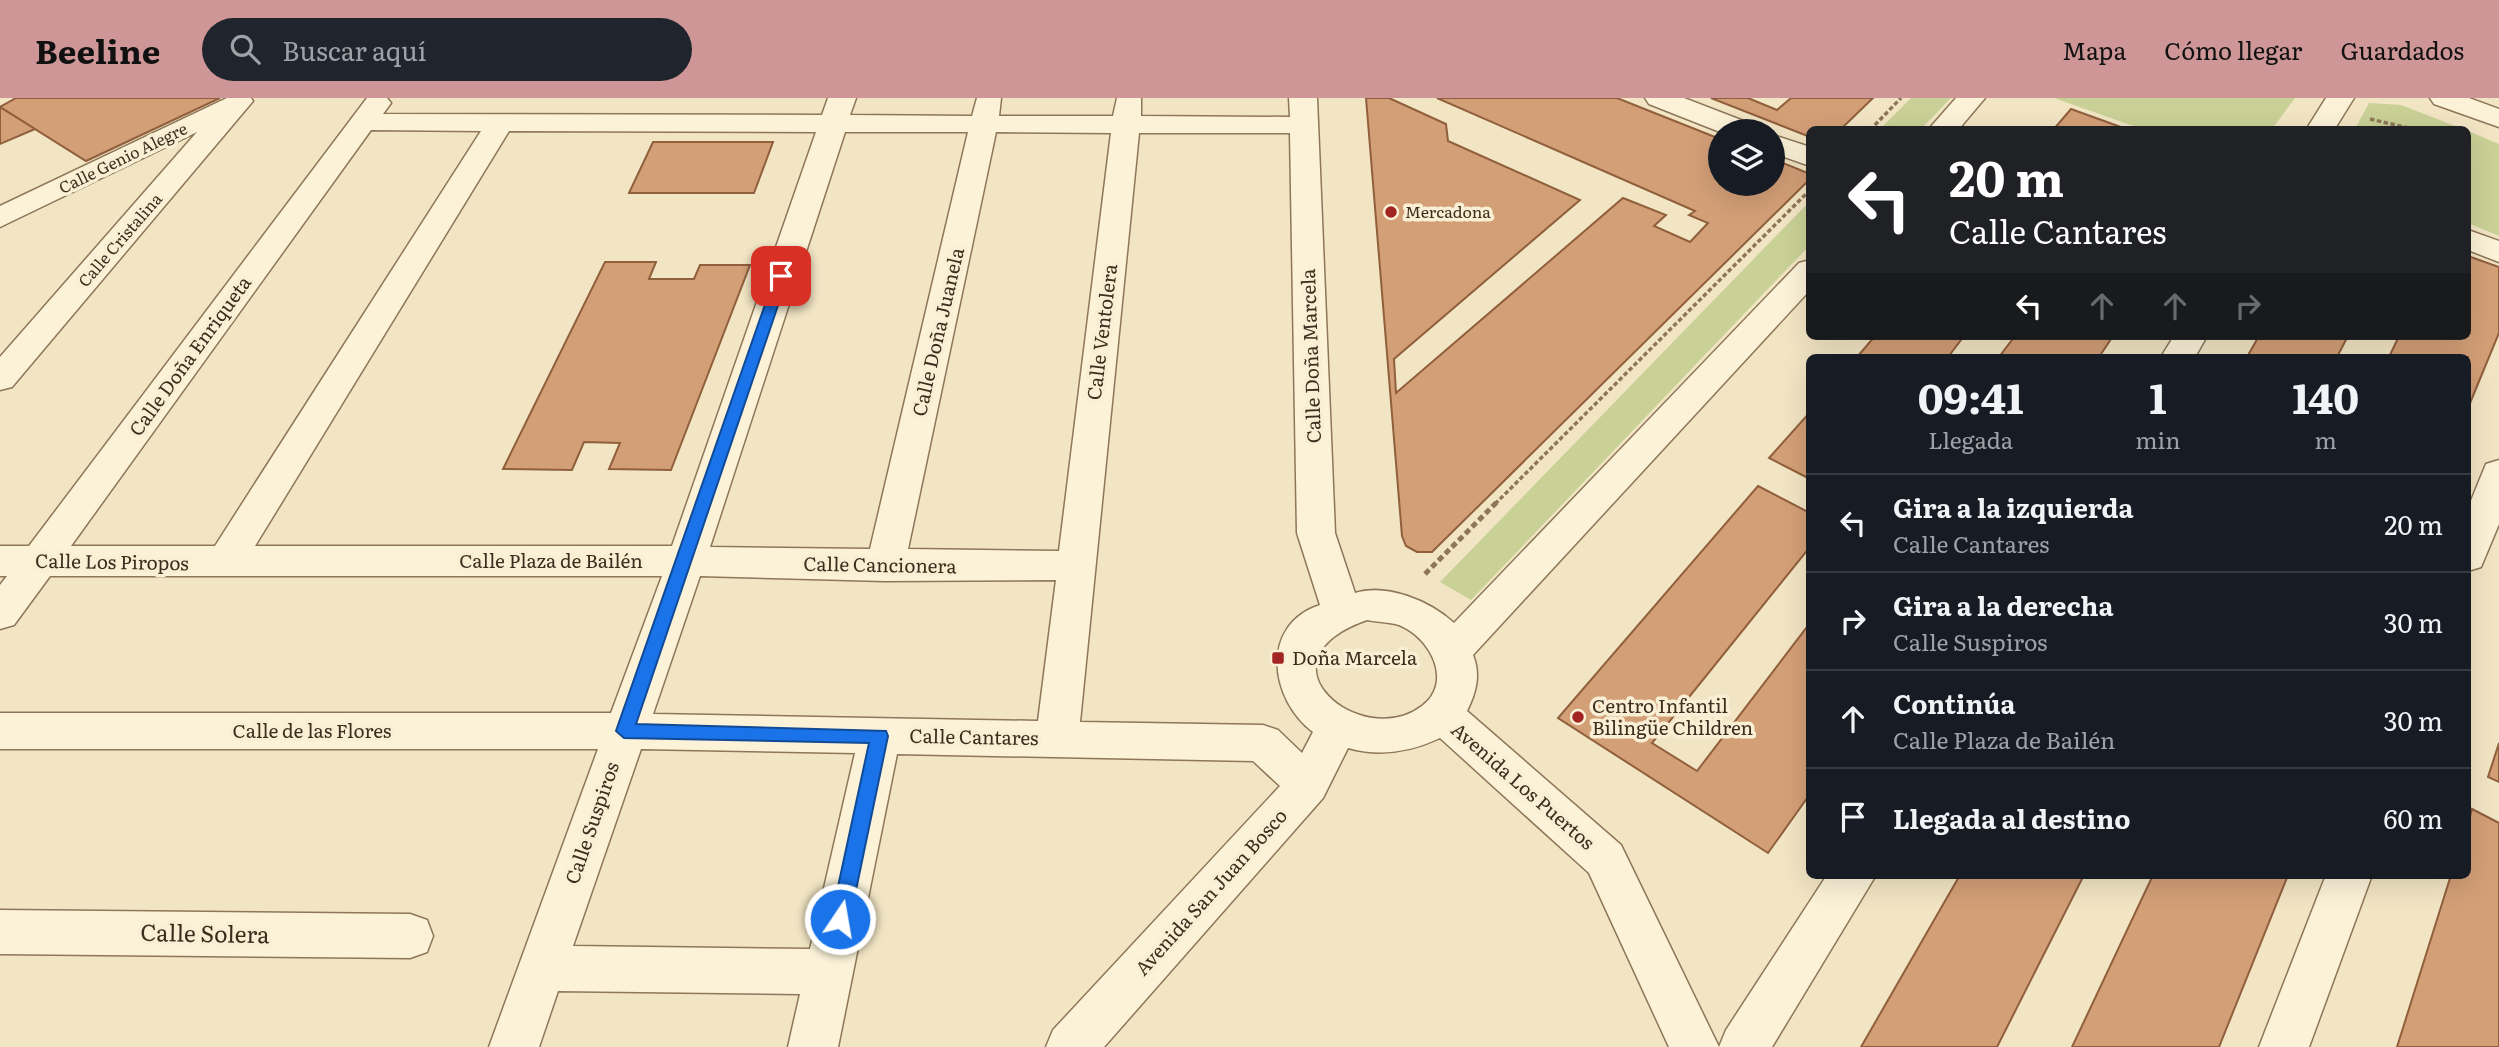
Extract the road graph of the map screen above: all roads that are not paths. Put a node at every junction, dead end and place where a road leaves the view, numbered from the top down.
1 (1659, 98) edge
2 (1971, 98) edge
3 (2340, 98) edge
4 (2444, 98) edge
5 (242, 99) edge
6 (837, 109) edge
7 (371, 110) edge
8 (987, 111) edge
9 (1128, 111) edge
10 (1304, 111) edge
11 (1713, 119) edge
12 (2499, 119) edge
13 (501, 121) junction
14 (1946, 126) edge
15 (2322, 126) edge
16 (1785, 148) edge
17 (1806, 155) edge
18 (0, 218) edge
19 (2471, 240) edge
20 (2499, 252) edge
21 (1806, 274) edge
22 (0, 379) edge
23 (2499, 473) edge
24 (2471, 549) edge
25 (41, 560) junction
26 (0, 561) edge
27 (686, 561) junction
28 (225, 563) junction
29 (885, 566) junction
30 (1075, 566) junction
31 (1341, 610) junction
32 (0, 614) edge
33 (1453, 650) junction
34 (1442, 714) junction
35 (1337, 727) junction
36 (0, 731) edge
37 (624, 731) junction
38 (880, 736) junction
39 (1057, 739) junction
40 (1308, 785) junction
41 (1850, 879) edge
42 (2347, 879) edge
43 (0, 932) edge
44 (410, 936) dead end
45 (542, 968) junction
46 (829, 972) junction
47 (514, 1047) edge
48 (813, 1047) edge
49 (1071, 1047) edge
50 (1694, 1047) edge
51 (1744, 1047) edge
52 (2284, 1047) edge

1 - 11 street
2 - 14 street
3 - 15 street
4 - 12 street
5 - 18 street, Calle Genio Alegre
5 - 22 street, Calle Cristalina
6 - 8 street
6 - 13 street
6 - 27 street
7 - 13 street
7 - 25 street, Calle Doña Enriqueta
8 - 9 street
8 - 29 street, Calle Doña Juanela
9 - 10 street
9 - 30 street, Calle Ventolera
10 - 31 street, Calle Doña Marcela
13 - 28 street
16 - 17 street
19 - 20 street
21 - 33 street
23 - 24 street
25 - 26 street, Calle Los Piropos
25 - 28 street, Calle Los Piropos
25 - 32 street, Calle Doña Enriqueta
27 - 28 street, Calle Plaza de Bailén
27 - 29 street, Calle Cancionera
27 - 37 street, Calle Suspiros
29 - 30 street, Calle Cancionera
30 - 39 street, Calle Ventolera
31 - 33 street
31 - 35 street
33 - 34 street
34 - 35 street
34 - 50 street, Avenida Los Puertos
35 - 40 street, Avenida San Juan Bosco
36 - 37 street, Calle de las Flores
37 - 38 street, Calle Cantares
37 - 45 street, Calle Suspiros
38 - 39 street, Calle Cantares
38 - 46 street
39 - 40 street, Calle Cantares
40 - 49 street, Avenida San Juan Bosco
41 - 51 street
42 - 52 street
43 - 44 street, Calle Solera
45 - 46 street
45 - 47 street, Calle Suspiros
46 - 48 street

